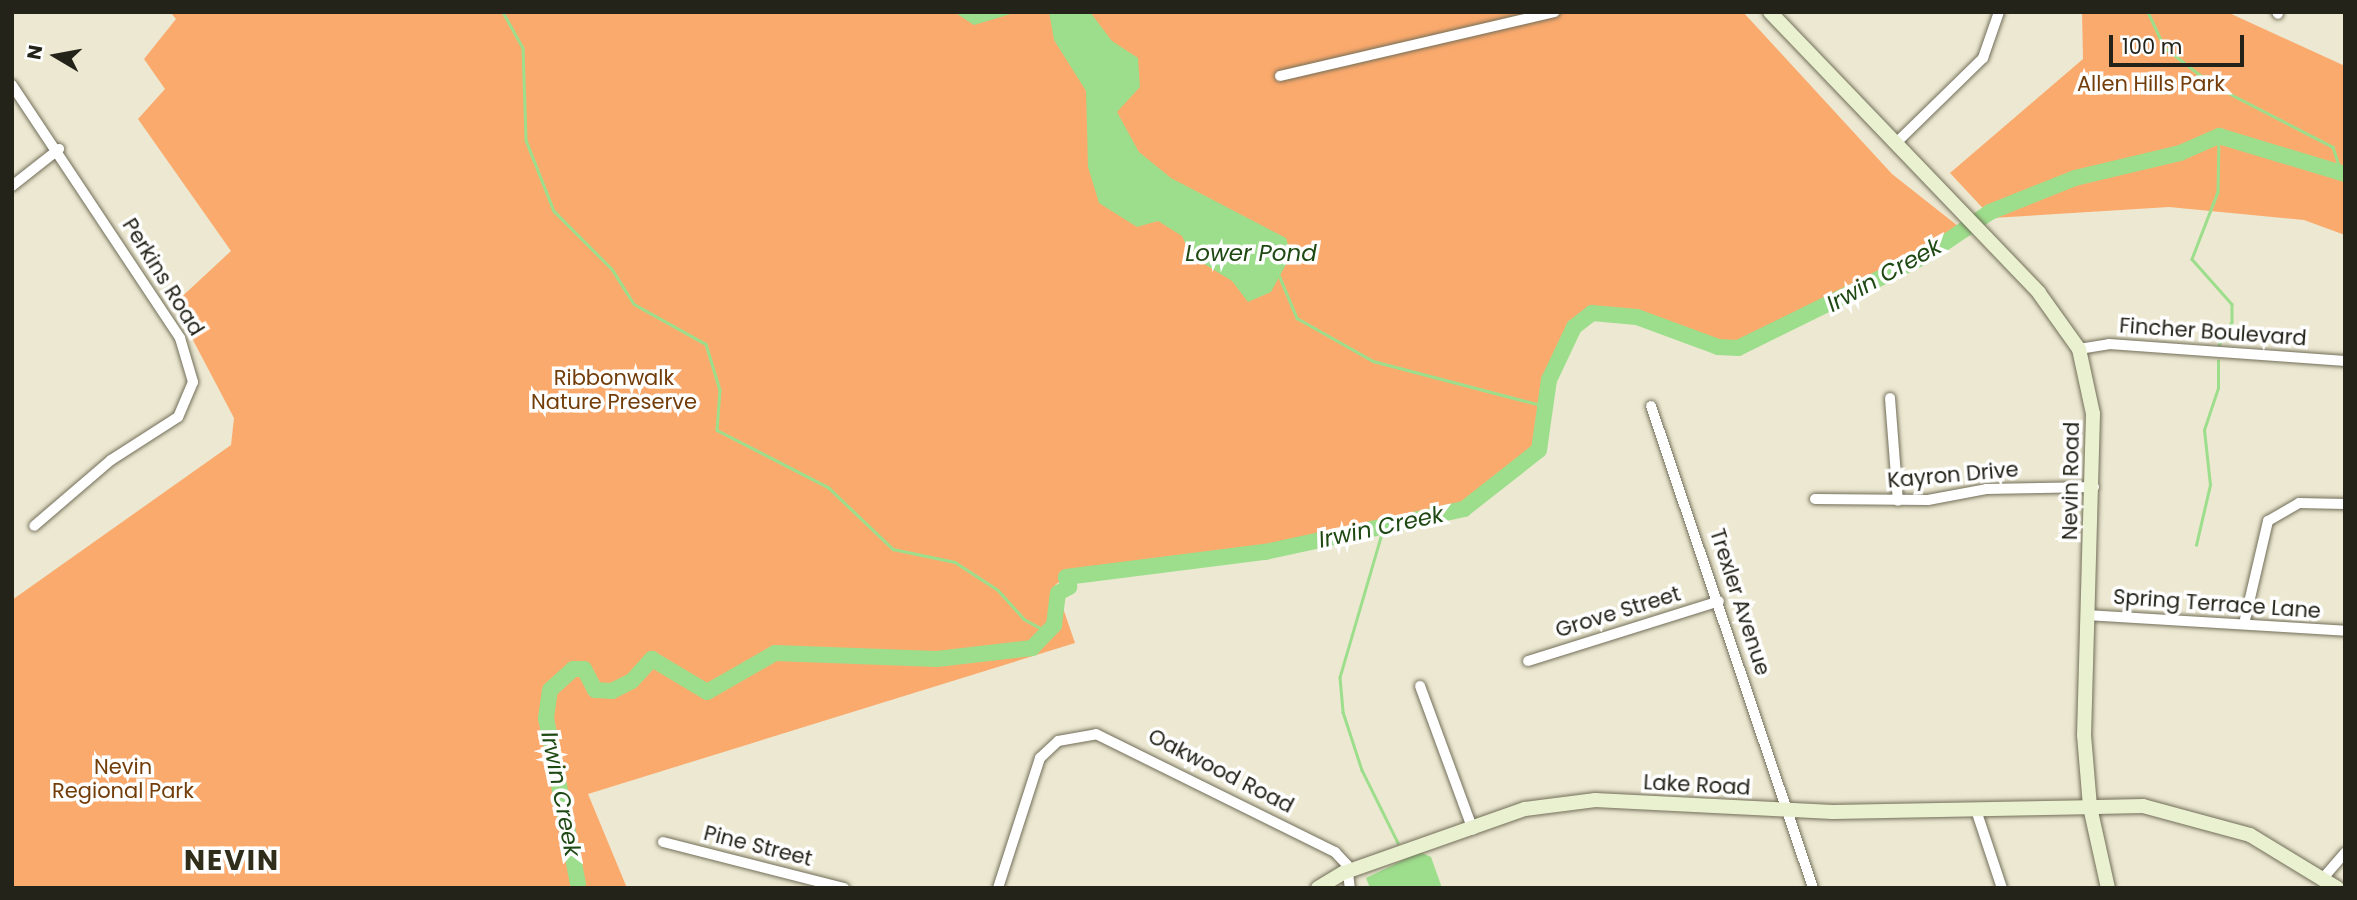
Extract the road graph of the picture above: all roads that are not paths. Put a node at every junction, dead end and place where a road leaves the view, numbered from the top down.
1 (1555, 12) edge
2 (1770, 12) edge
3 (1999, 12) edge
4 (1280, 76) dead end
5 (12, 85) edge
6 (1896, 143) junction
7 (59, 149) junction
8 (12, 186) edge
9 (2079, 349) junction
10 (2345, 361) edge
11 (1890, 398) dead end
12 (1651, 406) dead end
13 (2094, 487) junction
14 (1815, 499) dead end
15 (1898, 501) junction
16 (2345, 504) edge
17 (34, 526) dead end
18 (1719, 601) junction
19 (2087, 615) junction
20 (2244, 624) junction
21 (2345, 631) edge
22 (1528, 661) dead end
23 (1420, 686) dead end
24 (2090, 807) junction
25 (1976, 810) junction
26 (1789, 811) junction
27 (1473, 830) junction
28 (663, 842) dead end
29 (2345, 853) edge
30 (1349, 871) junction
31 (2324, 877) junction
32 (814, 884) edge
33 (844, 888) edge
34 (998, 888) edge
35 (1318, 888) edge
36 (1350, 888) edge
37 (1813, 888) edge
38 (2002, 888) edge
39 (2108, 888) edge
40 (2337, 888) edge

1 - 4 street
2 - 6 street, Nevin Road
3 - 6 street
5 - 7 street, Perkins Road
6 - 9 street, Nevin Road
7 - 8 street
7 - 17 street, Perkins Road
9 - 10 street, Fincher Boulevard
9 - 13 street, Nevin Road
11 - 15 street
12 - 18 street, Trexler Avenue
13 - 15 street, Kayron Drive
13 - 19 street, Nevin Road
14 - 15 street, Kayron Drive
16 - 20 street
18 - 22 street, Grove Street
18 - 26 street, Trexler Avenue
19 - 20 street, Spring Terrace Lane
19 - 24 street, Nevin Road
20 - 21 street, Spring Terrace Lane
23 - 27 street
24 - 25 street, Lake Road
24 - 31 street
24 - 39 street, Nevin Road
25 - 26 street, Lake Road
25 - 38 street
26 - 27 street, Lake Road
26 - 37 street, Trexler Avenue
27 - 30 street, Lake Road
28 - 32 street, Pine Street
29 - 31 street
30 - 34 street, Oakwood Road
30 - 35 street, Lake Road
30 - 36 street
31 - 40 street
32 - 33 street, Pine Street

